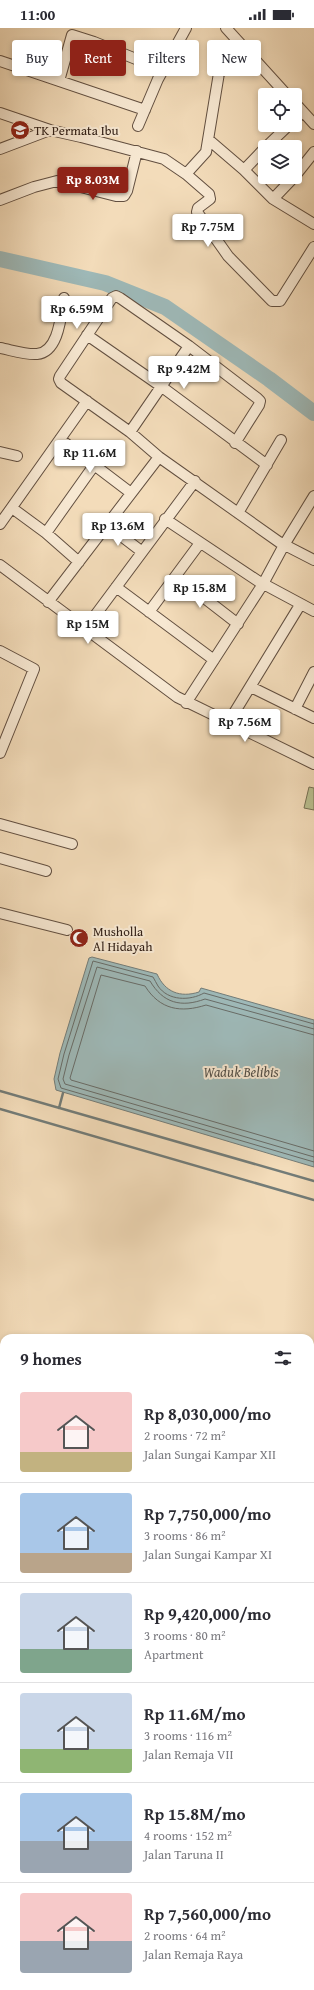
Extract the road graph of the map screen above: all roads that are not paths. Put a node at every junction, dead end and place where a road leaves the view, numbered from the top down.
1 (184, 28) edge
2 (229, 29) edge
3 (178, 40) edge
4 (237, 40) edge
5 (134, 58) edge
6 (0, 61) edge
7 (261, 68) edge
8 (160, 76) edge
9 (219, 76) edge
10 (59, 81) junction
11 (280, 88) edge
12 (144, 110) junction
13 (303, 112) edge
14 (0, 113) edge
15 (314, 124) edge
16 (138, 126) dead end
17 (50, 130) junction
18 (281, 132) edge
19 (208, 140) junction
20 (273, 140) edge
21 (0, 148) edge
22 (138, 151) junction
23 (314, 152) edge
24 (258, 155) edge
25 (302, 166) edge
26 (244, 170) junction
27 (186, 174) junction
28 (287, 184) edge
29 (273, 199) junction
30 (0, 200) edge
31 (314, 224) edge
32 (314, 247) edge
33 (64, 298) dead end
34 (87, 335) junction
35 (189, 346) junction
36 (0, 348) edge
37 (162, 387) junction
38 (87, 401) junction
39 (130, 432) junction
40 (60, 439) junction
41 (281, 440) dead end
42 (235, 443) junction
43 (0, 452) edge
44 (18, 456) dead end
45 (159, 457) junction
46 (95, 464) junction
47 (267, 465) junction
48 (195, 481) junction
49 (131, 493) junction
50 (314, 496) edge
51 (12, 508) junction
52 (238, 513) junction
53 (1, 519) edge
54 (165, 519) junction
55 (107, 526) junction
56 (46, 533) junction
57 (200, 543) junction
58 (284, 545) junction
59 (141, 551) junction
60 (314, 560) edge
61 (79, 562) junction
62 (1, 568) edge
63 (176, 576) junction
64 (263, 584) junction
65 (116, 587) junction
66 (48, 602) junction
67 (300, 605) junction
68 (149, 612) junction
69 (314, 612) edge
70 (238, 624) junction
71 (85, 629) junction
72 (0, 651) edge
73 (214, 660) junction
74 (314, 672) edge
75 (251, 687) junction
76 (186, 703) junction
77 (295, 709) junction
78 (314, 718) edge
79 (228, 723) junction
80 (0, 753) edge
81 (314, 764) edge
82 (0, 824) edge
83 (72, 844) dead end
84 (0, 858) edge
85 (46, 871) dead end
86 (0, 913) edge
87 (67, 930) dead end

1 - 3 street
2 - 4 street
5 - 10 street
6 - 10 street
7 - 11 street
8 - 12 street
9 - 19 street
10 - 12 street
12 - 16 street
13 - 15 street
14 - 17 street
17 - 21 street
17 - 22 street
18 - 20 street
19 - 26 street
19 - 27 street
22 - 27 street
22 - 30 street
23 - 25 street
24 - 26 street
26 - 29 street
27 - 32 street
28 - 29 street
29 - 31 street
33 - 36 street
34 - 35 street
34 - 37 street
34 - 38 street
35 - 37 street
35 - 42 street
37 - 39 street
37 - 42 street
38 - 39 street
38 - 40 street
39 - 45 street
40 - 46 street
40 - 51 street
41 - 47 street
42 - 47 street
43 - 44 street
45 - 48 street
45 - 49 street
46 - 49 street
46 - 56 street
47 - 52 street
48 - 52 street
48 - 54 street
49 - 55 street
50 - 58 street
51 - 53 street
51 - 56 street
52 - 58 street
54 - 57 street
54 - 59 street
55 - 59 street
55 - 61 street
56 - 61 street
57 - 63 street
57 - 64 street
58 - 60 street
58 - 64 street
59 - 65 street
61 - 66 street
62 - 66 street
63 - 68 street
63 - 70 street
64 - 67 street
64 - 70 street
65 - 68 street
65 - 71 street
66 - 71 street
67 - 69 street
67 - 75 street
68 - 73 street
70 - 73 street
71 - 76 street
72 - 80 street
73 - 76 street
74 - 77 street
75 - 77 street
75 - 79 street
76 - 79 street
77 - 78 street
79 - 81 street
82 - 83 street
84 - 85 street
86 - 87 street

